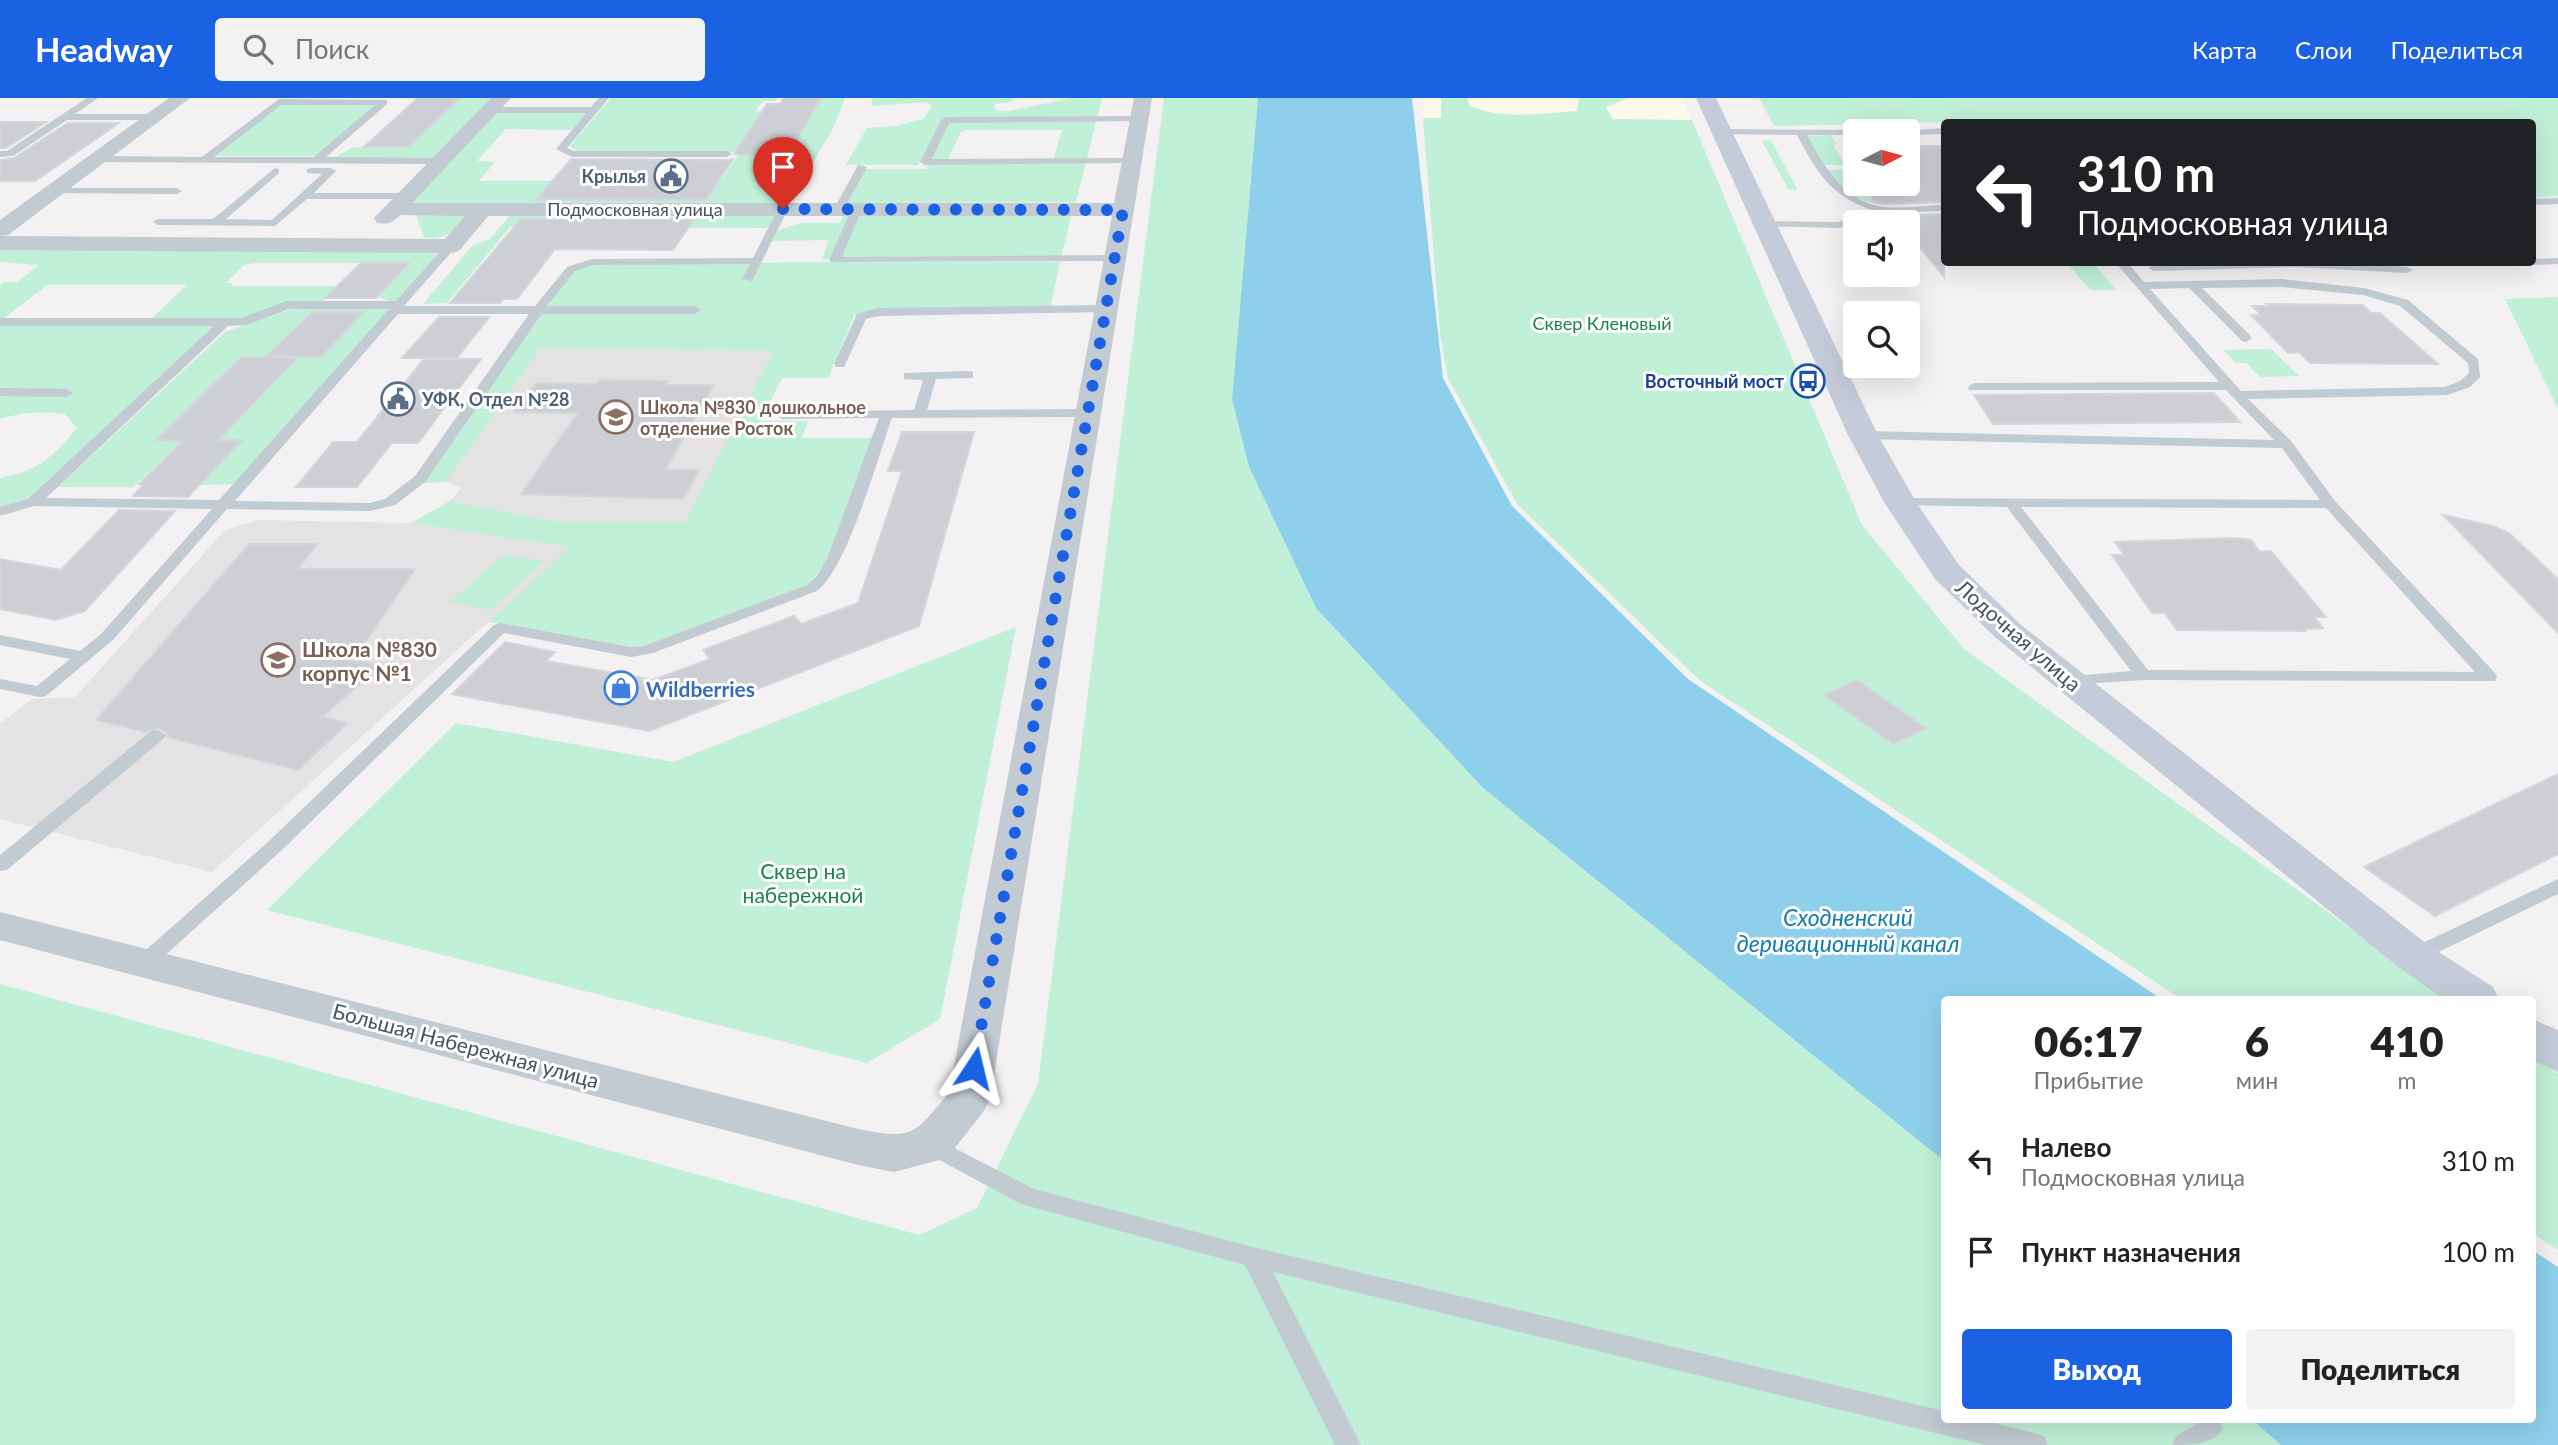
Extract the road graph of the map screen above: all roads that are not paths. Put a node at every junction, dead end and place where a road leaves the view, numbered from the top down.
1 (93, 98) edge
2 (181, 98) edge
3 (604, 98) edge
4 (1706, 98) edge
5 (497, 104) edge
6 (1141, 108) edge
7 (594, 110) junction
8 (64, 117) junction
9 (155, 117) junction
10 (1941, 131) edge
11 (1721, 132) junction
12 (1800, 132) junction
13 (1843, 132) edge
14 (1920, 132) edge
15 (0, 154) edge
16 (727, 154) dead end
17 (97, 159) junction
18 (205, 159) junction
19 (317, 160) junction
20 (441, 160) junction
21 (1132, 160) junction
22 (862, 167) dead end
23 (223, 171) dead end
24 (275, 171) junction
25 (52, 191) junction
26 (177, 191) dead end
27 (304, 196) junction
28 (2558, 201) edge
29 (401, 202) junction
30 (2536, 202) edge
31 (0, 208) edge
32 (29, 208) junction
33 (484, 208) junction
34 (1941, 208) edge
35 (783, 209) junction
36 (848, 209) junction
37 (1123, 210) junction
38 (1880, 210) edge
39 (1903, 210) edge
40 (158, 222) dead end
41 (215, 223) junction
42 (1764, 224) junction
43 (1843, 224) edge
44 (0, 230) edge
45 (0, 243) edge
46 (358, 245) junction
47 (451, 246) junction
48 (1115, 258) junction
49 (756, 261) junction
50 (2558, 261) edge
51 (2536, 262) edge
52 (2123, 266) edge
53 (2165, 266) edge
54 (2259, 266) edge
55 (2332, 266) edge
56 (2154, 268) dead end
57 (2407, 270) dead end
58 (748, 279) dead end
59 (2277, 283) junction
60 (2192, 285) junction
61 (2140, 286) junction
62 (397, 307) junction
63 (1106, 309) junction
64 (538, 310) junction
65 (695, 310) dead end
66 (0, 322) edge
67 (225, 322) junction
68 (2246, 338) dead end
69 (840, 364) dead end
70 (968, 375) dead end
71 (909, 376) dead end
72 (931, 376) junction
73 (1974, 387) dead end
74 (2233, 390) junction
75 (0, 392) edge
76 (66, 393) dead end
77 (1088, 413) junction
78 (887, 414) junction
79 (919, 414) junction
80 (783, 415) dead end
81 (1863, 435) junction
82 (2286, 444) junction
83 (33, 502) junction
84 (1900, 502) junction
85 (2011, 503) junction
86 (2330, 503) junction
87 (224, 504) junction
88 (0, 512) edge
89 (0, 640) edge
90 (85, 657) junction
91 (2143, 675) junction
92 (2072, 681) junction
93 (0, 684) edge
94 (157, 735) dead end
95 (0, 864) edge
96 (2558, 886) edge
97 (0, 926) edge
98 (2413, 956) junction
99 (145, 962) junction
100 (2473, 996) edge
101 (2536, 1040) edge
102 (2558, 1054) edge
103 (932, 1145) junction
104 (1253, 1256) junction
105 (1941, 1422) edge
106 (1944, 1423) edge
107 (2210, 1429) dead end
108 (1348, 1445) edge
109 (2035, 1445) edge
110 (2185, 1445) edge

1 - 8 lane
2 - 9 street
3 - 7 lane
4 - 11 street, Лодочная улица
5 - 7 lane
5 - 20 street
6 - 21 street
6 - 21 lane
7 - 16 lane
8 - 9 lane
8 - 15 lane
9 - 17 street
10 - 14 lane
11 - 12 lane
11 - 42 street, Лодочная улица
12 - 13 lane
12 - 38 lane
17 - 18 lane
17 - 25 street
18 - 19 lane
18 - 19 lane
19 - 20 lane
20 - 29 street
21 - 37 street
22 - 36 lane
23 - 24 lane
24 - 27 lane
24 - 41 lane
25 - 26 lane
25 - 32 street
27 - 29 lane
27 - 41 lane
28 - 30 lane
29 - 33 street, Подмосковная улица
29 - 46 street
31 - 32 street
32 - 44 street
33 - 35 street, Подмосковная улица
33 - 47 street
34 - 39 lane
35 - 36 street, Подмосковная улица
35 - 49 lane
36 - 37 street, Подмосковная улица
36 - 48 lane
37 - 48 street
40 - 41 lane
42 - 43 lane
42 - 81 street, Лодочная улица
45 - 46 street
46 - 47 street
47 - 62 lane
48 - 63 street
49 - 58 lane
49 - 64 lane
50 - 51 lane
52 - 61 lane
53 - 56 lane
54 - 59 lane
55 - 57 lane
59 - 60 lane
59 - 74 lane
60 - 61 lane
60 - 68 lane
61 - 74 lane
62 - 64 lane
62 - 67 lane
62 - 87 lane
63 - 69 lane
63 - 77 street
64 - 65 lane
64 - 87 lane
66 - 67 lane
67 - 83 lane
70 - 72 lane
71 - 72 lane
72 - 79 lane
73 - 74 lane
74 - 82 lane
75 - 76 lane
77 - 79 lane
77 - 103 street
78 - 79 lane
78 - 80 lane
78 - 99 lane
81 - 82 lane
81 - 84 street, Лодочная улица
82 - 86 lane
83 - 87 lane
83 - 88 lane
84 - 85 lane
84 - 92 street, Лодочная улица
85 - 86 lane
85 - 91 lane
86 - 91 lane
87 - 90 lane
89 - 90 lane
90 - 93 lane
91 - 92 lane
92 - 98 street, Лодочная улица
94 - 95 lane
96 - 98 lane
97 - 99 street, Большая Набережная улица
98 - 100 street, Лодочная улица
99 - 103 street, Большая Набережная улица
101 - 102 street
103 - 104 lane
104 - 105 lane
104 - 108 lane
106 - 109 lane
107 - 110 lane

